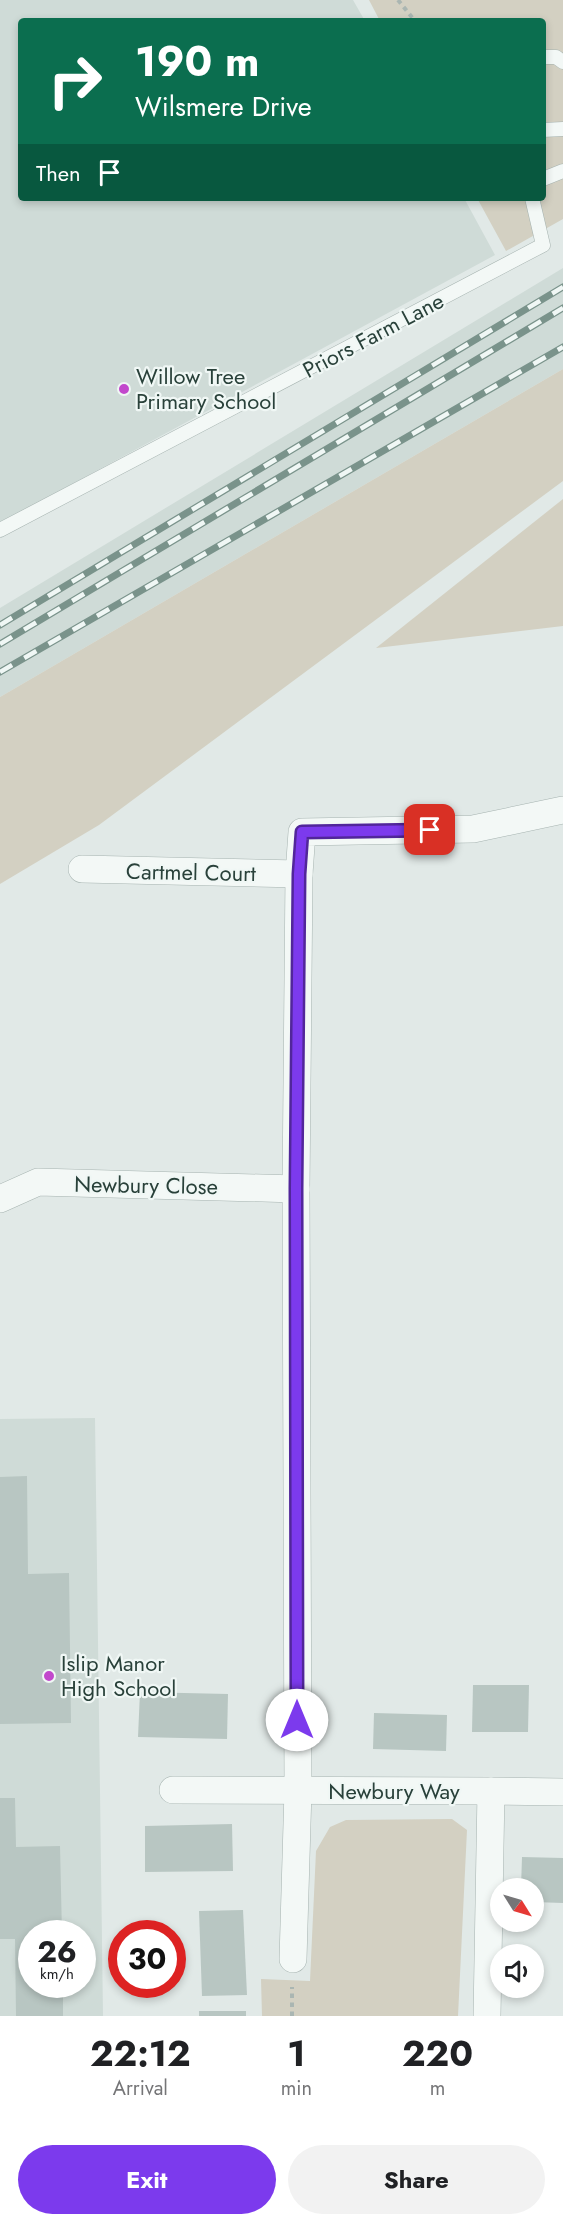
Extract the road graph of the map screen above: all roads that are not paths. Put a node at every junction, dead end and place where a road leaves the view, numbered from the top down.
1 (546, 57) edge
2 (563, 62) edge
3 (563, 129) edge
4 (546, 130) edge
5 (563, 171) edge
6 (546, 178) edge
7 (533, 201) edge
8 (0, 530) edge
9 (563, 810) edge
10 (82, 869) dead end
11 (299, 874) junction
12 (296, 1189) junction
13 (0, 1199) edge
14 (173, 1790) dead end
15 (298, 1790) junction
16 (491, 1791) junction
17 (563, 1792) edge
18 (293, 1959) dead end
19 (487, 2016) edge

1 - 2 lane
3 - 4 lane
5 - 6 lane
7 - 8 lane, Priors Farm Lane
9 - 11 street, Newbury Way
10 - 11 street, Cartmel Court
11 - 12 street, Newbury Way
12 - 13 street, Newbury Close
12 - 15 street, Newbury Way
14 - 15 street, Newbury Way
15 - 16 street, Newbury Way
15 - 18 street, Newbury Way
16 - 17 street, Newbury Way
16 - 19 street

